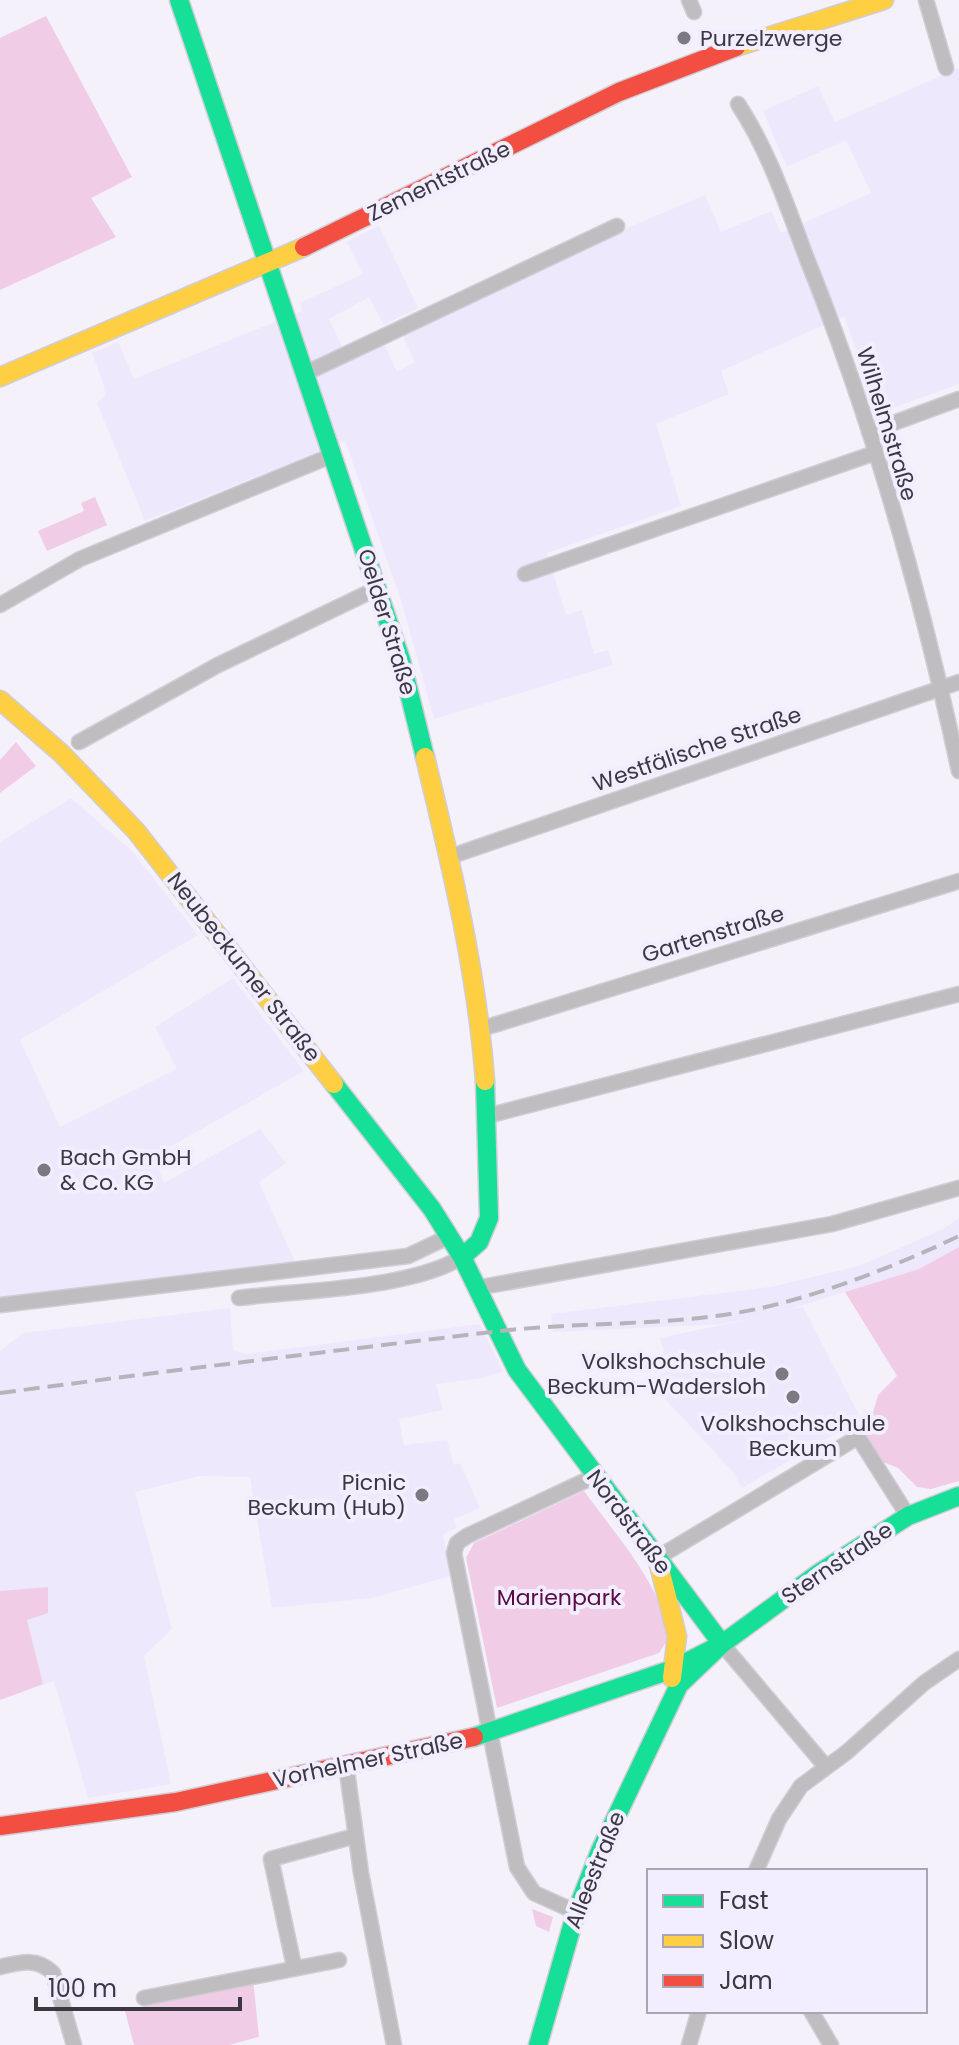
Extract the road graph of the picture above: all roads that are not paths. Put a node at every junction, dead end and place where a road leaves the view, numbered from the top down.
1 (179, 0) edge
2 (884, 0) edge
3 (926, 0) edge
4 (946, 68) dead end
5 (738, 104) dead end
6 (617, 226) dead end
7 (268, 264) junction
8 (306, 373) junction
9 (0, 377) edge
10 (959, 399) edge
11 (869, 432) junction
12 (875, 453) junction
13 (333, 455) junction
14 (525, 574) dead end
15 (378, 588) junction
16 (0, 605) edge
17 (959, 682) edge
18 (941, 688) junction
19 (0, 700) edge
20 (79, 742) dead end
21 (959, 771) edge
22 (449, 857) junction
23 (959, 881) edge
24 (959, 994) edge
25 (481, 1029) junction
26 (487, 1116) junction
27 (959, 1188) edge
28 (450, 1236) junction
29 (462, 1257) junction
30 (476, 1288) junction
31 (239, 1298) dead end
32 (0, 1305) edge
33 (595, 1476) junction
34 (957, 1500) edge
35 (908, 1516) junction
36 (657, 1558) junction
37 (722, 1644) junction
38 (959, 1659) edge
39 (673, 1669) junction
40 (669, 1701) junction
41 (492, 1733) junction
42 (346, 1764) junction
43 (826, 1767) junction
44 (0, 1826) edge
45 (355, 1836) junction
46 (757, 1869) edge
47 (576, 1912) junction
48 (339, 1960) dead end
49 (294, 1966) junction
50 (0, 1967) edge
51 (144, 1998) dead end
52 (698, 2013) edge
53 (812, 2013) edge
54 (74, 2045) edge
55 (394, 2045) edge
56 (538, 2045) edge
57 (689, 2045) edge
58 (831, 2045) edge

1 - 7 street, Oelder Straße
2 - 7 street, Zementstraße
3 - 4 street
5 - 11 street, Wilhelmstraße
6 - 8 street
7 - 8 street, Oelder Straße
7 - 9 street, Zementstraße
8 - 13 street, Oelder Straße
10 - 11 street
11 - 12 street, Wilhelmstraße
12 - 14 street
12 - 18 street, Wilhelmstraße
13 - 15 street, Oelder Straße
13 - 16 street
15 - 20 street
15 - 22 street, Oelder Straße
17 - 18 street, Westfälische Straße
18 - 21 street, Wilhelmstraße
18 - 22 street, Westfälische Straße
19 - 28 street, Neubeckumer Straße
22 - 25 street, Oelder Straße
23 - 25 street, Gartenstraße
24 - 26 street
25 - 26 street, Oelder Straße
26 - 29 street, Oelder Straße
27 - 30 street
28 - 29 street, Neubeckumer Straße
28 - 32 street
29 - 30 street, Nordstraße
29 - 31 street
30 - 33 street, Nordstraße
33 - 36 street, Nordstraße
33 - 41 street
34 - 35 street, Sternstraße
35 - 36 street
35 - 37 street, Sternstraße
36 - 37 street, Nordstraße
36 - 39 street, Alleestraße
37 - 39 street, Vorhelmer Straße
37 - 40 street, Alleestraße
37 - 43 street, Nordstraße
38 - 43 street
39 - 40 street, Alleestraße
39 - 41 street, Vorhelmer Straße
40 - 47 street, Alleestraße
41 - 42 street, Vorhelmer Straße
41 - 47 street
42 - 44 street, Vorhelmer Straße
42 - 45 street
43 - 46 street
45 - 49 street
45 - 55 street
47 - 56 street, Alleestraße
48 - 49 street
49 - 51 street
50 - 54 street
52 - 57 street
53 - 58 street

